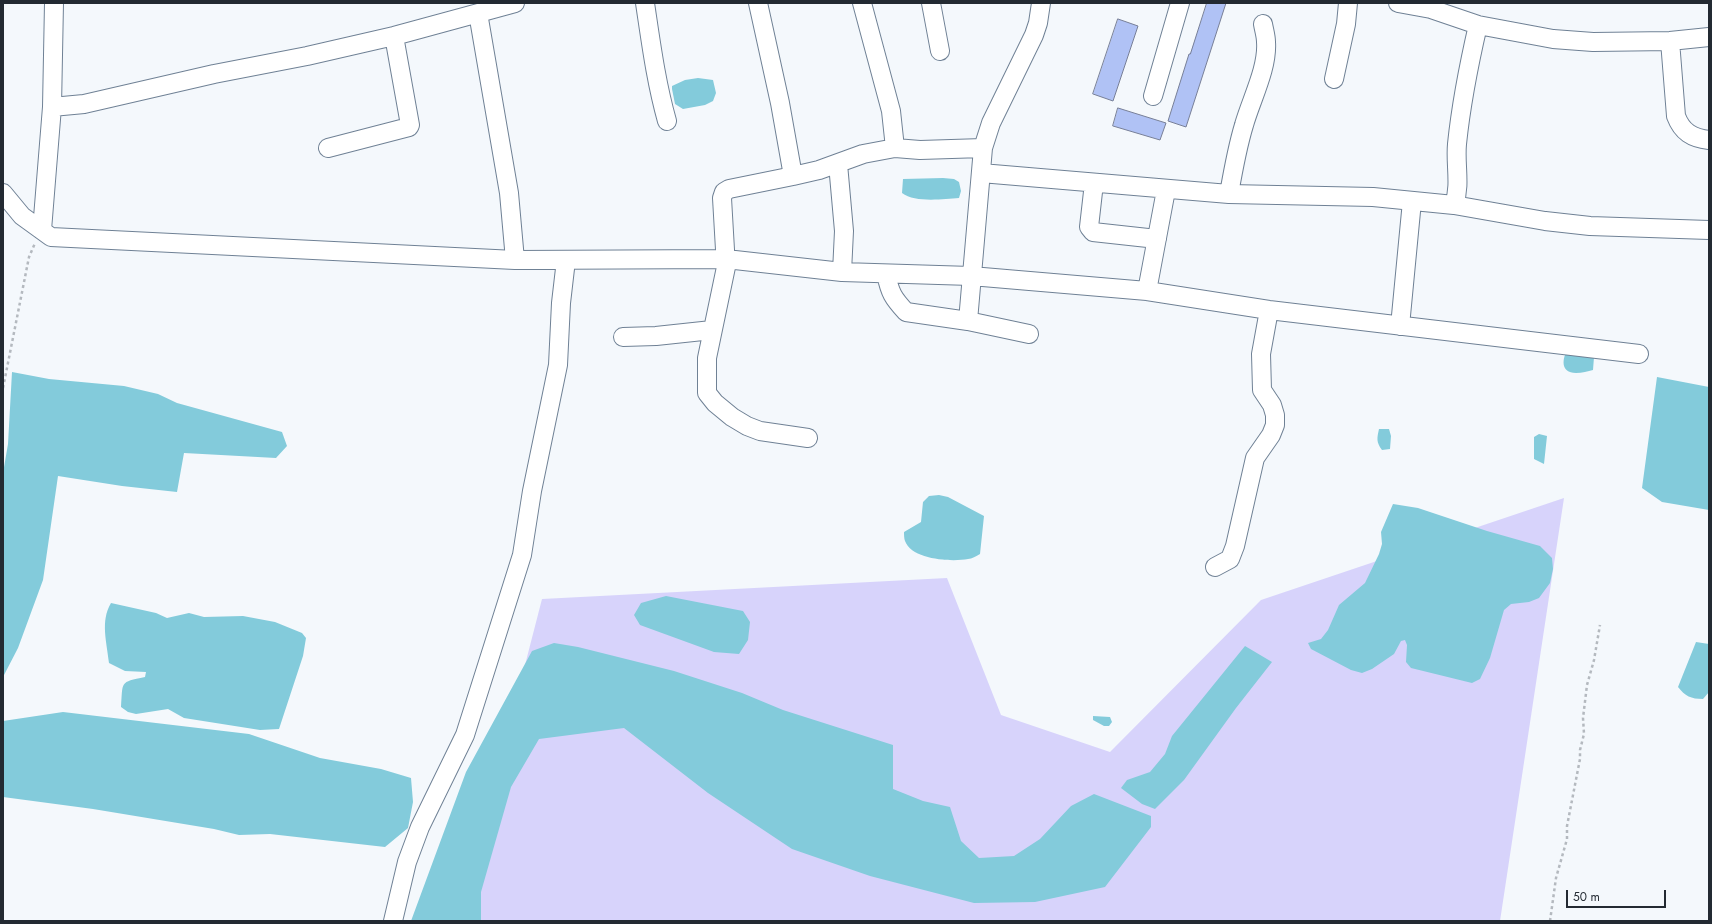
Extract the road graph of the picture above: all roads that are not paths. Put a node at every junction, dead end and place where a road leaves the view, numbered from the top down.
1 (54, 3) edge
2 (515, 3) edge
3 (645, 3) edge
4 (758, 3) edge
5 (862, 3) edge
6 (931, 3) edge
7 (1041, 3) edge
8 (1180, 3) edge
9 (1348, 3) edge
10 (1398, 3) edge
11 (478, 13) junction
12 (1263, 24) dead end
13 (1478, 25) junction
14 (394, 36) junction
15 (1709, 38) edge
16 (1670, 41) junction
17 (940, 51) dead end
18 (1334, 80) dead end
19 (1153, 96) dead end
20 (52, 107) junction
21 (667, 121) dead end
22 (1709, 140) edge
23 (328, 148) dead end
24 (895, 148) junction
25 (983, 148) junction
26 (838, 164) junction
27 (981, 173) junction
28 (793, 176) junction
29 (1094, 183) junction
30 (1166, 190) junction
31 (3, 193) edge
32 (1229, 194) junction
33 (1412, 201) junction
34 (1454, 205) junction
35 (42, 230) junction
36 (1709, 230) edge
37 (1157, 239) junction
38 (726, 259) junction
39 (515, 260) junction
40 (566, 260) junction
41 (842, 272) junction
42 (886, 274) junction
43 (971, 276) junction
44 (1147, 291) junction
45 (1269, 310) junction
46 (968, 321) junction
47 (1400, 326) junction
48 (712, 330) junction
49 (1029, 334) dead end
50 (623, 337) dead end
51 (1639, 354) dead end
52 (808, 438) dead end
53 (1215, 567) dead end
54 (393, 921) edge

1 - 20 street
2 - 11 street
3 - 21 street
4 - 28 street
5 - 24 street
6 - 17 street
7 - 25 street
8 - 19 street
9 - 18 street
10 - 13 street
11 - 14 street
11 - 39 street
12 - 32 street
13 - 16 street
13 - 34 street
14 - 20 street
14 - 23 street
15 - 16 street
16 - 22 street
20 - 35 street
24 - 25 street
24 - 26 street
25 - 27 street
26 - 28 street
26 - 41 street
27 - 29 street
27 - 43 street
28 - 38 street
29 - 30 street
29 - 37 street
30 - 32 street
30 - 37 street
31 - 35 street
32 - 33 street
33 - 34 street
33 - 47 street
34 - 36 street
35 - 39 street
37 - 44 street
38 - 40 street
38 - 41 street
38 - 48 street
39 - 40 street
40 - 54 street
41 - 42 street
42 - 43 street
42 - 46 street
43 - 44 street
43 - 46 street
44 - 45 street
45 - 47 street
45 - 53 street
46 - 49 street
47 - 51 street
48 - 50 street
48 - 52 street

